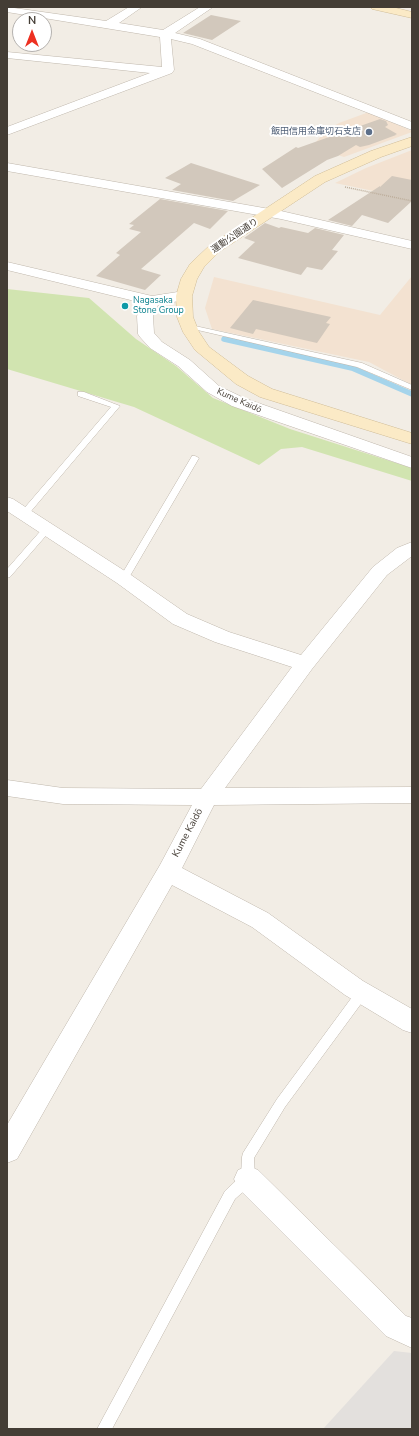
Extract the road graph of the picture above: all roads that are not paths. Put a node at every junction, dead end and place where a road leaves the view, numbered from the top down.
1 (137, 7) edge
2 (208, 7) edge
3 (376, 7) edge
4 (7, 9) edge
5 (412, 14) edge
6 (108, 25) junction
7 (165, 34) junction
8 (7, 56) edge
9 (168, 70) junction
10 (412, 126) edge
11 (7, 131) edge
12 (412, 141) edge
13 (7, 167) edge
14 (269, 214) junction
15 (412, 245) edge
16 (7, 266) edge
17 (184, 296) junction
18 (152, 301) junction
19 (189, 326) junction
20 (412, 388) edge
21 (81, 394) dead end
22 (412, 440) edge
23 (195, 458) dead end
24 (412, 463) edge
25 (7, 503) edge
26 (24, 514) junction
27 (47, 528) junction
28 (412, 548) edge
29 (7, 575) edge
30 (124, 579) junction
31 (305, 664) junction
32 (7, 788) edge
33 (412, 795) edge
34 (207, 797) junction
35 (168, 872) junction
36 (362, 993) junction
37 (412, 1022) edge
38 (7, 1150) edge
39 (248, 1179) junction
40 (412, 1333) edge
41 (104, 1429) edge

1 - 6 street
2 - 7 street
3 - 5 street
4 - 6 street
6 - 7 street
7 - 9 street
7 - 10 street
8 - 9 street
9 - 11 street
12 - 14 street, 運動公園通り
13 - 14 street
14 - 15 street
14 - 17 street, 運動公園通り
16 - 18 street
17 - 18 street
17 - 19 street, 運動公園通り
18 - 24 street, Kume Kaidō
19 - 20 lane
19 - 22 street, 運動公園通り
21 - 26 lane
23 - 30 lane
25 - 26 street
26 - 27 street
27 - 29 lane
27 - 30 street
28 - 31 street, Kume Kaidō
30 - 31 street
31 - 34 street, Kume Kaidō
32 - 34 street
33 - 34 street
34 - 35 street, Kume Kaidō
35 - 36 street
35 - 38 street, Kume Kaidō
36 - 37 street
36 - 39 lane
39 - 40 street
39 - 41 lane

